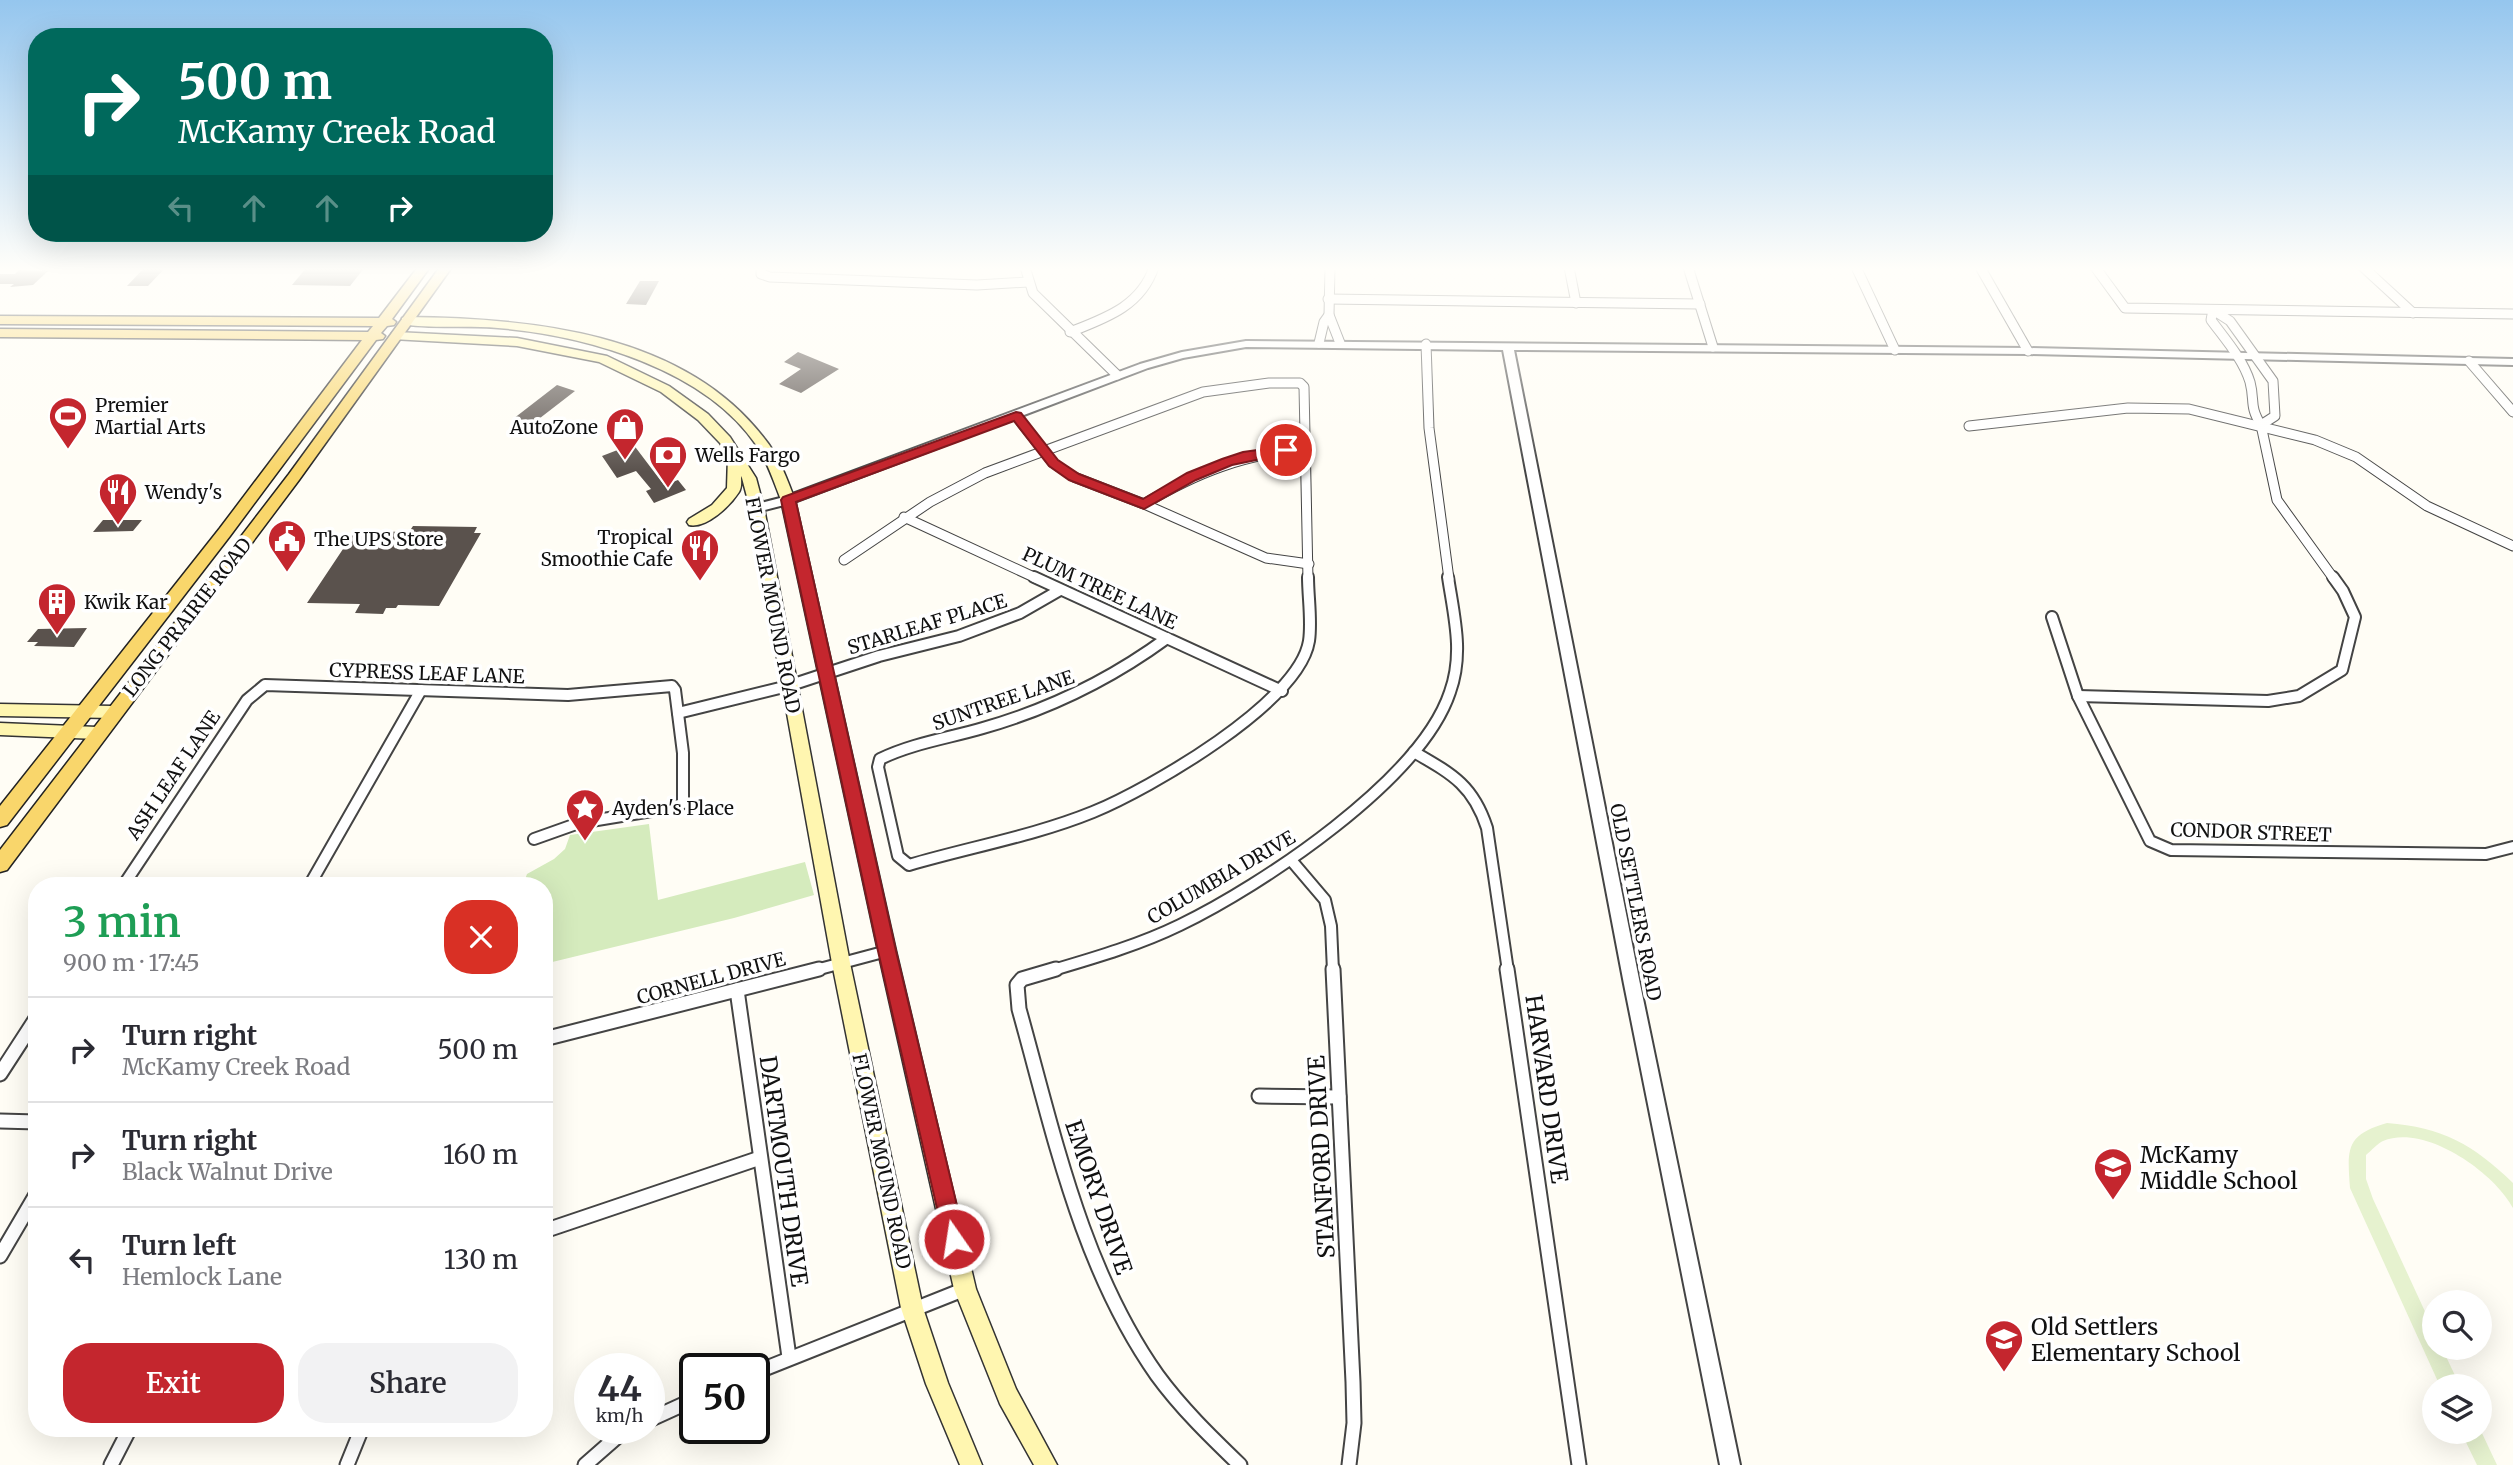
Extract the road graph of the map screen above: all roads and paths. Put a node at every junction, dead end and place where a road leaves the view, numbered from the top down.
1 (280, 335) edge
2 (576, 335) edge
3 (1075, 335) edge
4 (1321, 335) edge
5 (1337, 335) edge
6 (1709, 335) edge
7 (1888, 335) edge
8 (2019, 335) edge
9 (2222, 335) edge
10 (2241, 335) edge
11 (372, 336) junction
12 (396, 336) junction
13 (1319, 343) junction
14 (1340, 343) junction
15 (1426, 344) junction
16 (1508, 345) junction
17 (1713, 347) junction
18 (1895, 350) junction
19 (2028, 351) junction
20 (2238, 357) junction
21 (2258, 358) junction
22 (2469, 361) junction
23 (2513, 362) edge
24 (1117, 375) junction
25 (694, 383) junction
26 (676, 395) junction
27 (2513, 412) edge
28 (1016, 416) junction
29 (2261, 425) junction
30 (1969, 426) dead end
31 (1305, 449) junction
32 (1046, 452) junction
33 (284, 455) junction
34 (736, 455) junction
35 (788, 500) junction
36 (1144, 504) junction
37 (757, 508) junction
38 (904, 517) junction
39 (694, 522) dead end
40 (225, 532) junction
41 (245, 541) junction
42 (2513, 546) edge
43 (844, 560) dead end
44 (1309, 564) junction
45 (1060, 590) junction
46 (196, 604) junction
47 (2052, 617) dead end
48 (1167, 638) junction
49 (827, 674) junction
50 (788, 686) junction
51 (258, 688) joint
52 (421, 690) junction
53 (1282, 691) junction
54 (2078, 696) junction
55 (0, 710) edge
56 (85, 712) junction
57 (113, 712) junction
58 (678, 713) junction
59 (0, 729) edge
60 (69, 732) junction
61 (97, 733) junction
62 (1414, 752) junction
63 (0, 820) edge
64 (534, 839) dead end
65 (2513, 847) edge
66 (1291, 860) junction
67 (0, 864) edge
68 (128, 877) edge
69 (314, 877) edge
70 (887, 951) junction
71 (841, 963) junction
72 (1017, 985) joint
73 (737, 990) junction
74 (28, 1031) edge
75 (553, 1037) edge
76 (0, 1074) edge
77 (1259, 1096) dead end
78 (1339, 1097) junction
79 (0, 1121) edge
80 (28, 1122) edge
81 (760, 1158) junction
82 (28, 1208) edge
83 (553, 1228) edge
84 (0, 1256) edge
85 (965, 1289) junction
86 (912, 1308) junction
87 (789, 1357) junction
88 (770, 1366) edge
89 (125, 1437) edge
90 (358, 1437) edge
91 (609, 1444) edge
92 (111, 1465) edge
93 (346, 1465) edge
94 (585, 1465) edge
95 (971, 1465) edge
96 (1046, 1465) edge
97 (1240, 1465) edge
98 (1349, 1465) edge
99 (1579, 1465) edge
100 (1730, 1465) edge

1 - 11 main road, FLOWER MOUND ROAD
2 - 25 main road, FLOWER MOUND ROAD
3 - 24 street
4 - 13 street
5 - 14 street
6 - 17 street
7 - 18 street
8 - 19 street
9 - 20 street
10 - 21 street
11 - 12 main road, FLOWER MOUND ROAD
11 - 33 main road, LONG PRAIRIE ROAD
12 - 26 main road, FLOWER MOUND ROAD
12 - 41 main road, LONG PRAIRIE ROAD
13 - 14 street
13 - 24 street
14 - 15 street
15 - 16 street
15 - 62 street, COLUMBIA DRIVE
16 - 17 street
16 - 100 street, OLD SETTLERS ROAD
17 - 18 street
18 - 19 street
19 - 20 street
20 - 21 street
20 - 29 street
21 - 22 street
21 - 29 street
22 - 23 street
22 - 27 street
24 - 28 street
25 - 26 main road
25 - 35 main road, FLOWER MOUND ROAD
26 - 34 main road, FLOWER MOUND ROAD
28 - 32 street
28 - 35 street
29 - 30 street
29 - 42 street
29 - 54 street
31 - 32 street
31 - 36 street
31 - 44 street
32 - 36 street
32 - 38 street
33 - 40 main road, LONG PRAIRIE ROAD
33 - 41 main road
34 - 37 main road, FLOWER MOUND ROAD
34 - 39 main road
35 - 37 street
35 - 49 main road, FLOWER MOUND ROAD
36 - 44 street
37 - 50 main road, FLOWER MOUND ROAD
38 - 43 street
38 - 45 street, PLUM TREE LANE
40 - 46 main road
40 - 56 main road, LONG PRAIRIE ROAD
41 - 46 main road, LONG PRAIRIE ROAD
44 - 53 street
45 - 48 street, PLUM TREE LANE
45 - 49 street, STARLEAF PLACE
46 - 57 main road, LONG PRAIRIE ROAD
47 - 54 street, CONDOR STREET
48 - 53 street, PLUM TREE LANE
48 - 53 street, SUNTREE LANE
49 - 50 street, STARLEAF PLACE
49 - 70 main road, FLOWER MOUND ROAD
50 - 58 street, STARLEAF PLACE
50 - 71 main road, FLOWER MOUND ROAD
51 - 52 street, CYPRESS LEAF LANE
51 - 68 street, ASH LEAF LANE
52 - 58 street, CYPRESS LEAF LANE
52 - 69 street
54 - 65 street, CONDOR STREET
55 - 56 main road
56 - 57 main road
56 - 60 main road, LONG PRAIRIE ROAD
57 - 61 main road, LONG PRAIRIE ROAD
58 - 64 street
59 - 60 main road
60 - 61 main road
60 - 63 main road, LONG PRAIRIE ROAD
61 - 67 main road, LONG PRAIRIE ROAD
62 - 66 street, COLUMBIA DRIVE
62 - 99 street, HARVARD DRIVE
66 - 72 street, COLUMBIA DRIVE
66 - 78 street, STANFORD DRIVE
70 - 71 street, CORNELL DRIVE
70 - 85 main road, FLOWER MOUND ROAD
71 - 73 street, CORNELL DRIVE
71 - 86 main road, FLOWER MOUND ROAD
72 - 97 street, EMORY DRIVE
73 - 75 street, CORNELL DRIVE
73 - 81 street, DARTMOUTH DRIVE
74 - 76 street
77 - 78 street
78 - 98 street, STANFORD DRIVE
79 - 80 street
81 - 83 street
81 - 87 street, DARTMOUTH DRIVE
82 - 84 street
85 - 86 street
85 - 96 main road, FLOWER MOUND ROAD
86 - 87 street
86 - 95 main road, FLOWER MOUND ROAD
87 - 88 street
89 - 92 street
90 - 93 street
91 - 94 street

